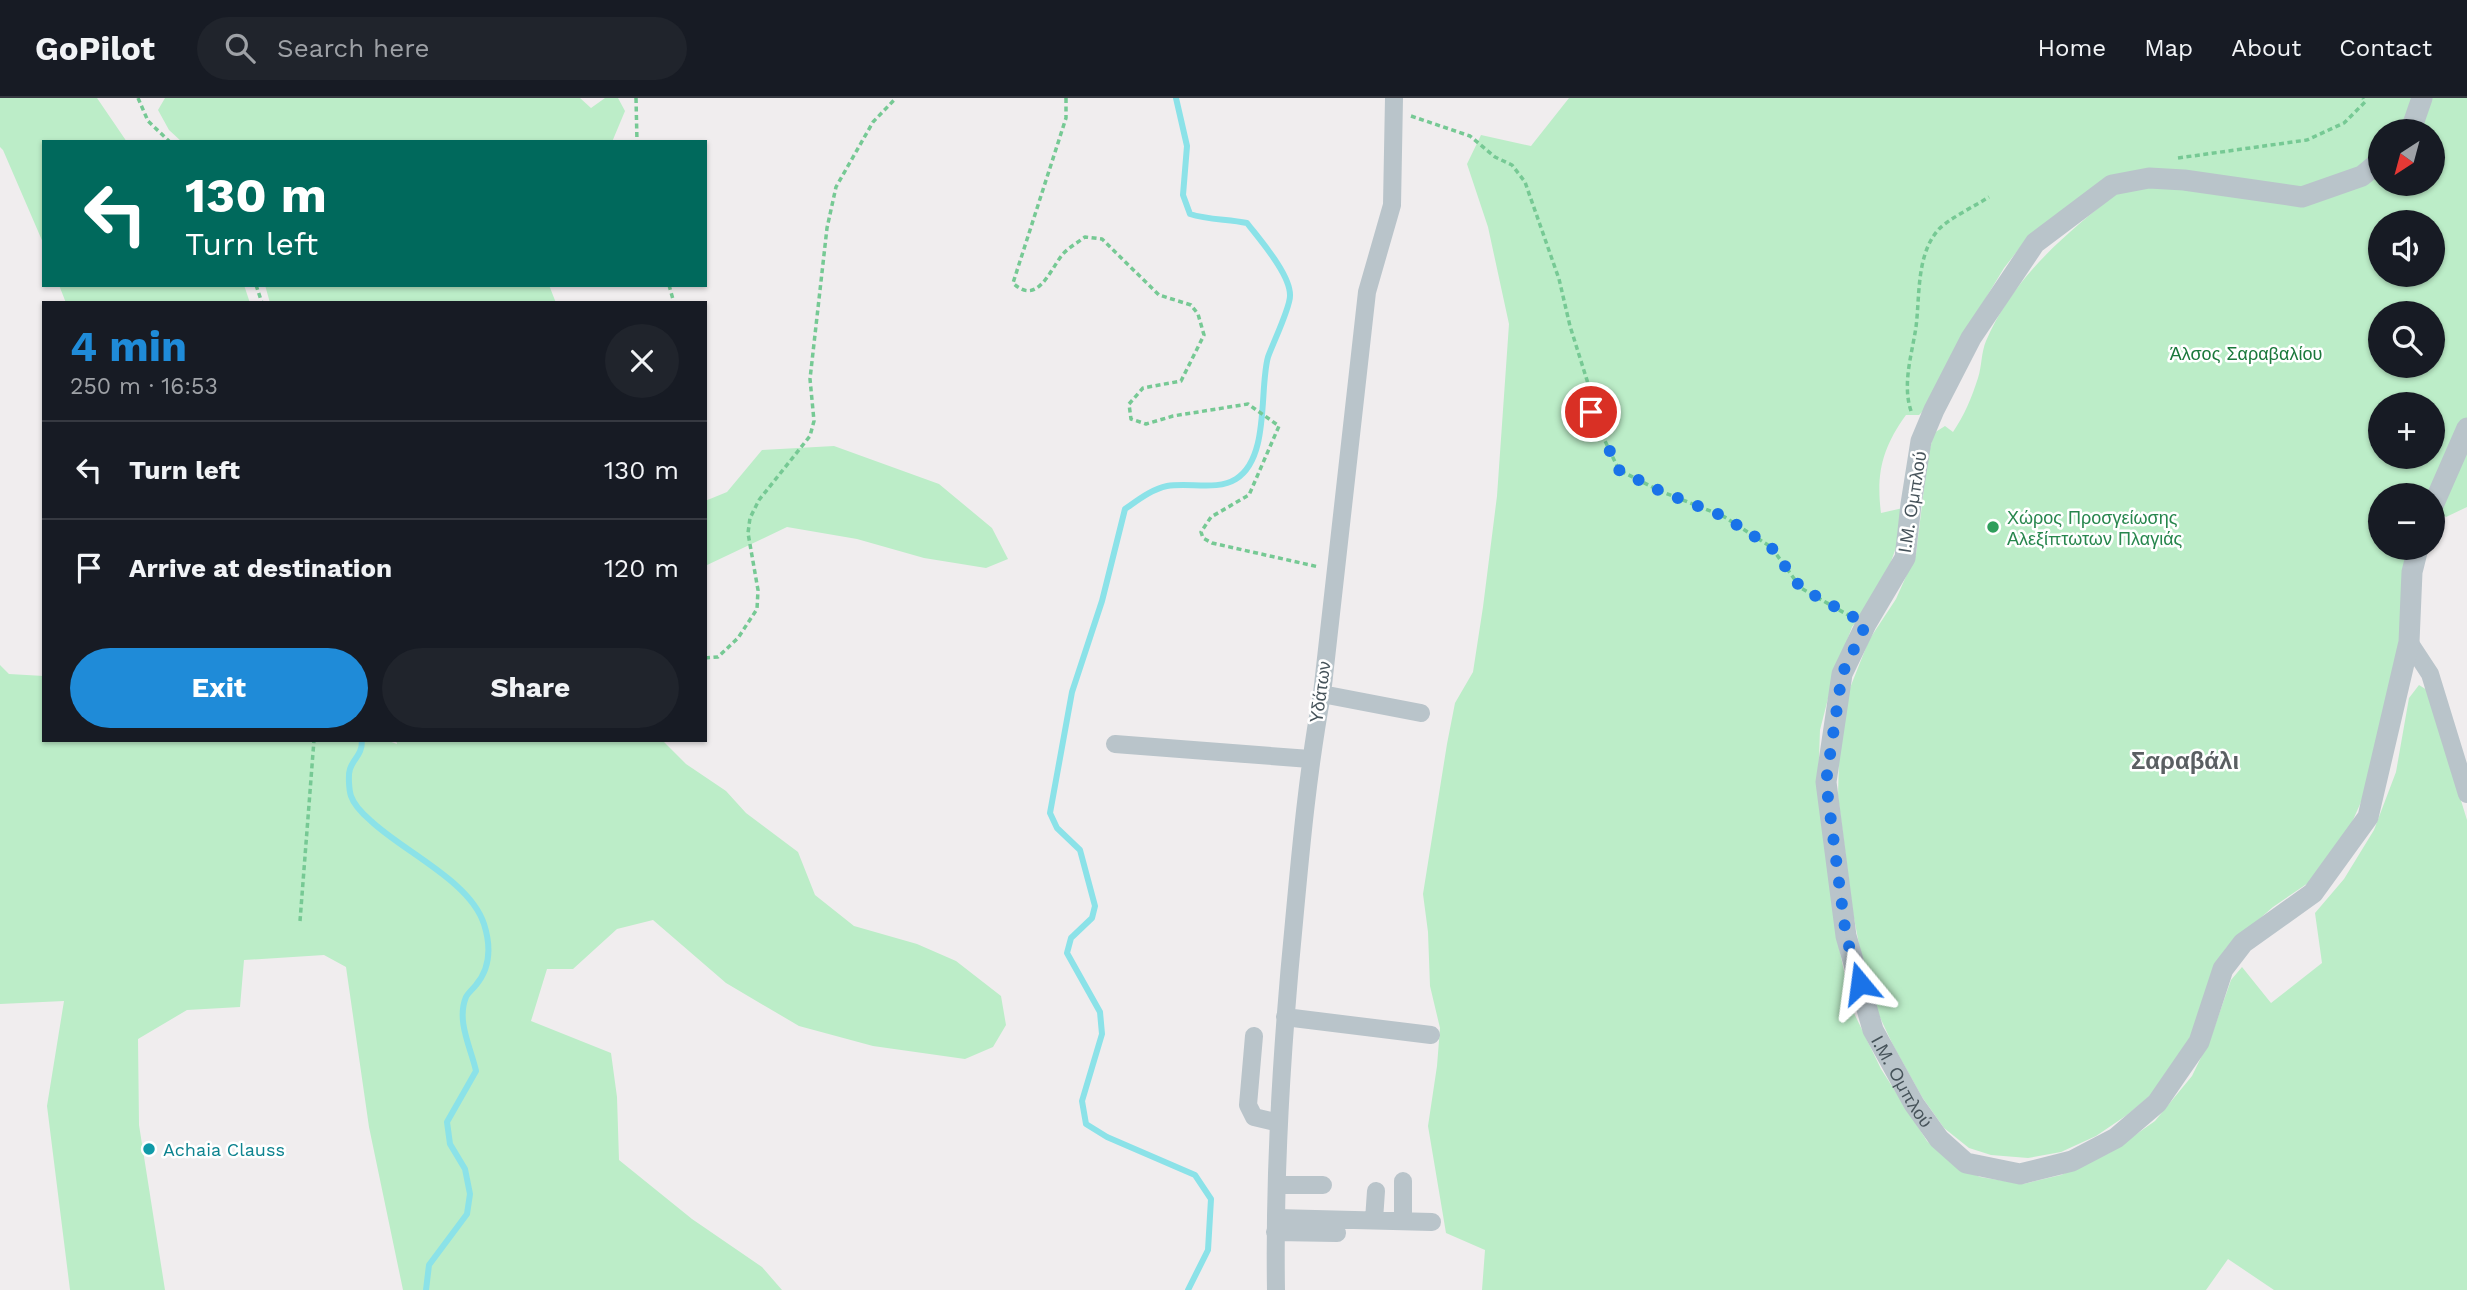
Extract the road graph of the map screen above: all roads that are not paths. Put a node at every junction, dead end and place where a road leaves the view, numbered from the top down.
1 (2422, 98) edge
2 (1395, 104) edge
3 (2415, 119) edge
4 (2368, 171) edge
5 (2467, 428) edge
6 (2443, 483) edge
7 (2415, 560) edge
8 (2409, 642) junction
9 (1322, 694) junction
10 (1421, 713) dead end
11 (1115, 744) dead end
12 (1310, 759) junction
13 (2467, 794) edge
14 (1285, 1017) junction
15 (1431, 1035) dead end
16 (1254, 1036) dead end
17 (1279, 1123) junction
18 (1403, 1181) dead end
19 (1277, 1185) junction
20 (1323, 1185) dead end
21 (1376, 1191) dead end
22 (1374, 1220) junction
23 (1403, 1220) junction
24 (1432, 1222) dead end
25 (1276, 1225) junction
26 (1338, 1233) dead end
27 (1276, 1290) edge

1 - 3 street
2 - 9 street, Υδάτων
4 - 8 street, Ι.Μ. Ομπλού
5 - 6 street
7 - 8 street, Ι.Μ. Ομπλού
8 - 13 street
9 - 10 street
9 - 12 street, Υδάτων
11 - 12 street
12 - 14 street, Υδάτων
14 - 15 street
14 - 17 street, Υδάτων
16 - 17 street
17 - 19 street, Υδάτων
18 - 23 street
19 - 20 street
19 - 25 street, Υδάτων
21 - 22 street
22 - 23 street
22 - 25 street
23 - 24 street
25 - 26 street
25 - 27 street, Υδάτων

